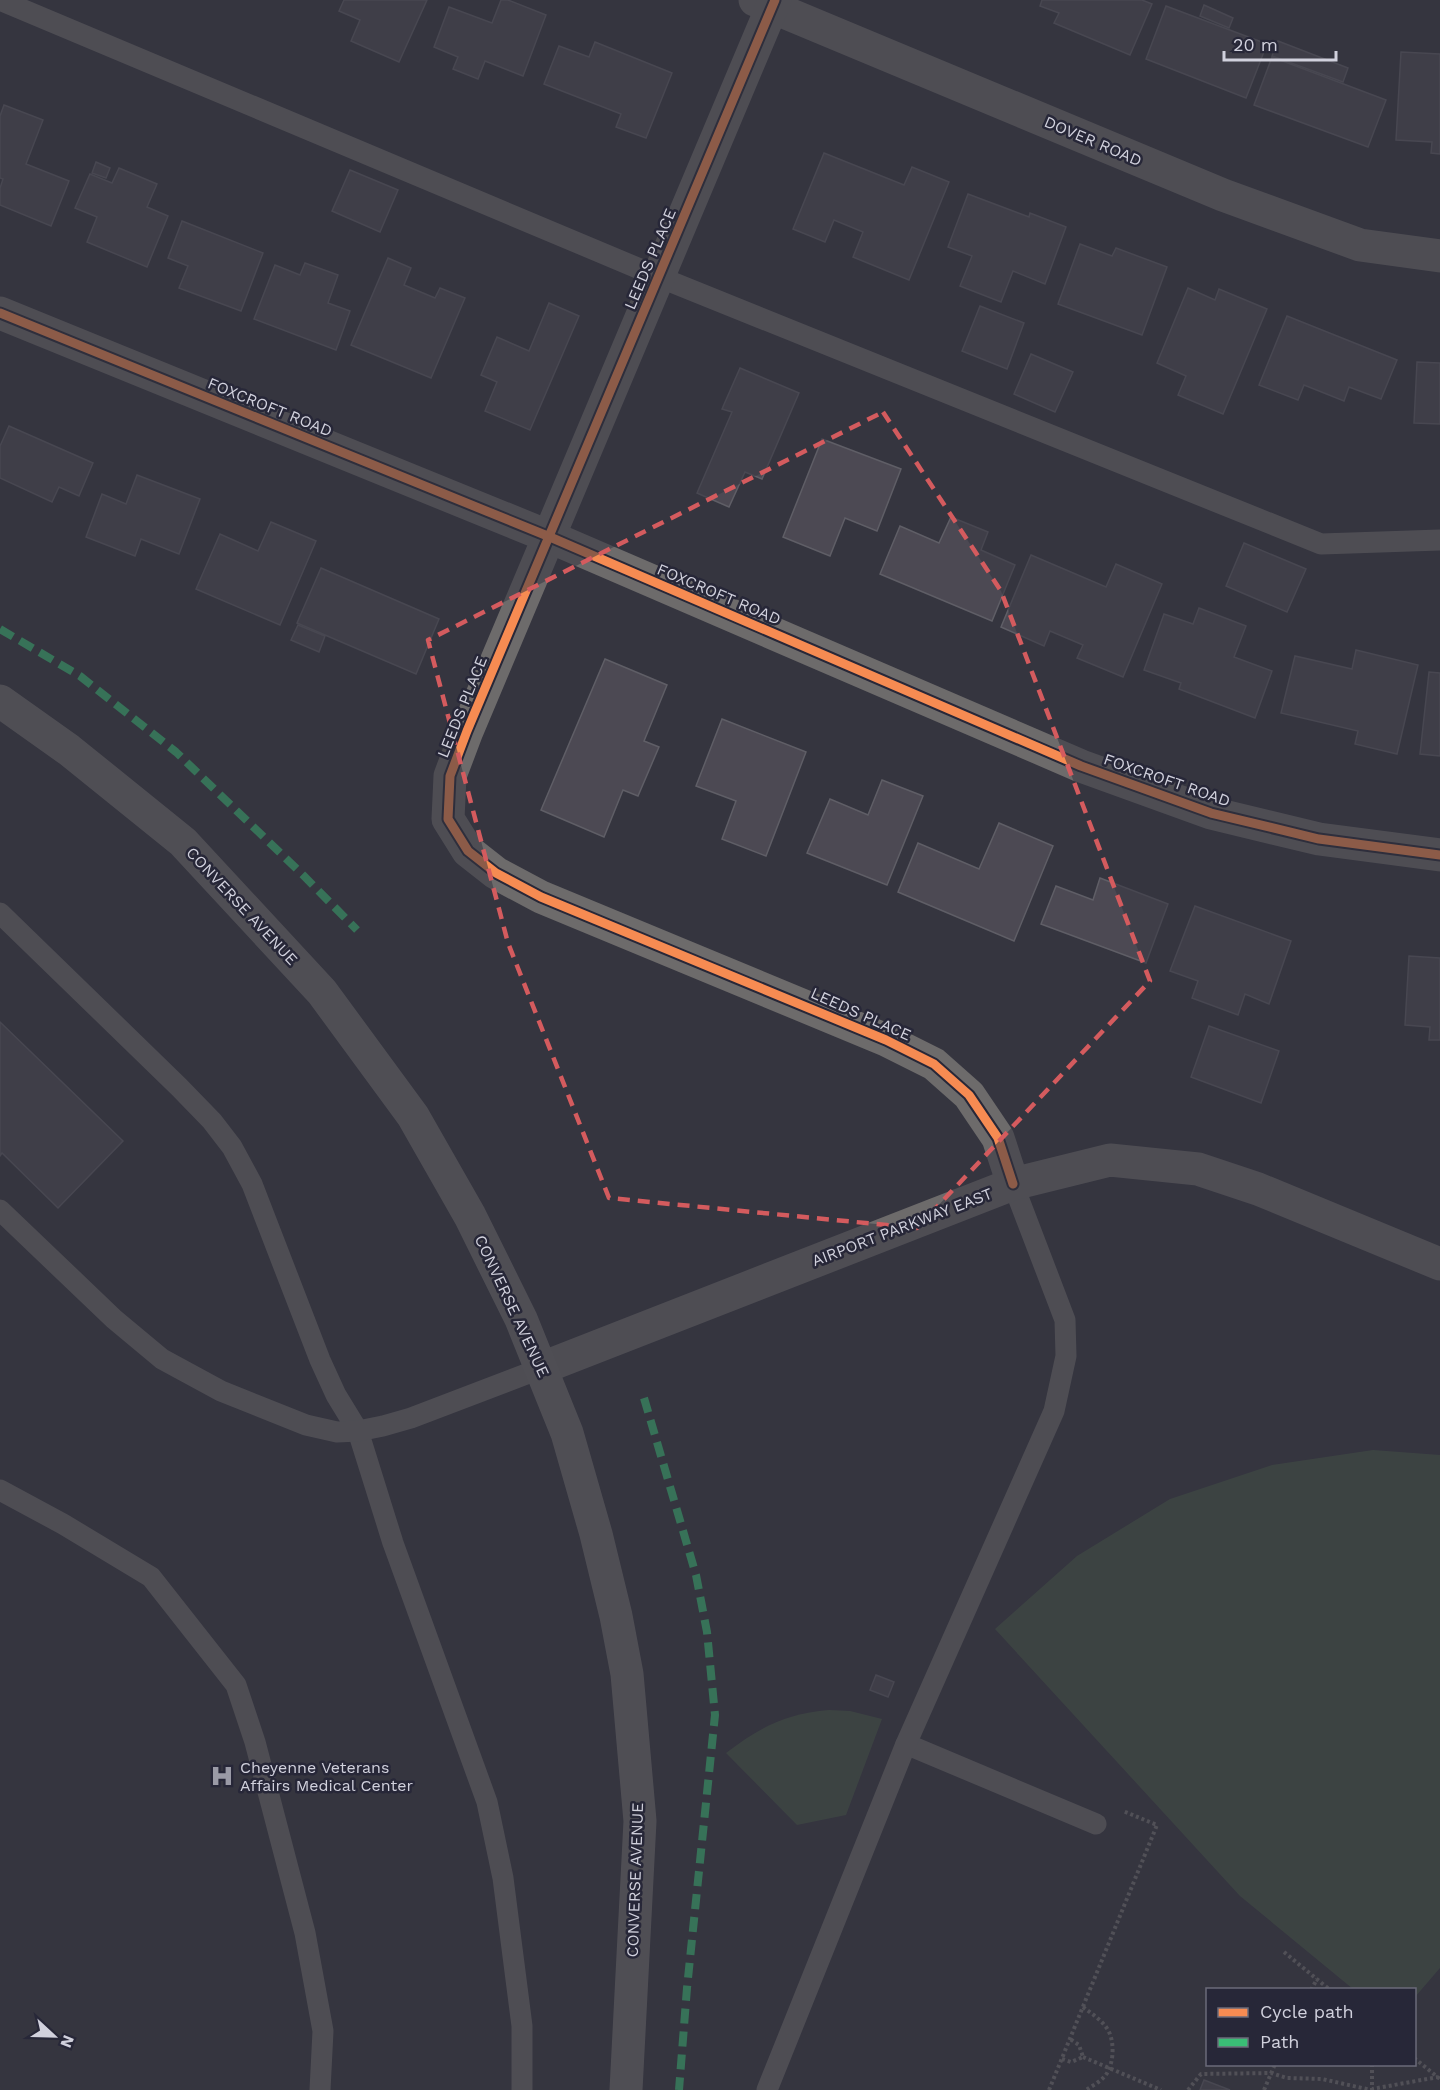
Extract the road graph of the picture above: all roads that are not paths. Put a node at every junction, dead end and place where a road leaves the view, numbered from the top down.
1 (0, 0) edge
2 (768, 2) edge
3 (1440, 256) edge
4 (659, 277) junction
5 (0, 313) edge
6 (550, 537) junction
7 (1440, 540) edge
8 (0, 701) edge
9 (1440, 855) edge
10 (0, 913) edge
11 (1013, 1184) junction
12 (0, 1210) edge
13 (1440, 1264) edge
14 (542, 1368) junction
15 (358, 1431) junction
16 (0, 1490) edge
17 (906, 1744) junction
18 (1096, 1824) dead end
19 (320, 2090) edge
20 (522, 2090) edge
21 (626, 2090) edge
22 (766, 2090) edge

1 - 4 lane
2 - 3 street, DOVER ROAD
2 - 4 street, LEEDS PLACE
4 - 6 street, LEEDS PLACE
4 - 7 lane
5 - 6 street, FOXCROFT ROAD
6 - 9 street, FOXCROFT ROAD
6 - 11 street, LEEDS PLACE
8 - 14 main road, CONVERSE AVENUE
10 - 15 lane
11 - 13 street, AIRPORT PARKWAY EAST
11 - 14 street, AIRPORT PARKWAY EAST
11 - 17 lane
12 - 15 lane
14 - 15 lane
14 - 21 main road, CONVERSE AVENUE
15 - 20 lane
16 - 19 lane
17 - 18 lane
17 - 22 lane

